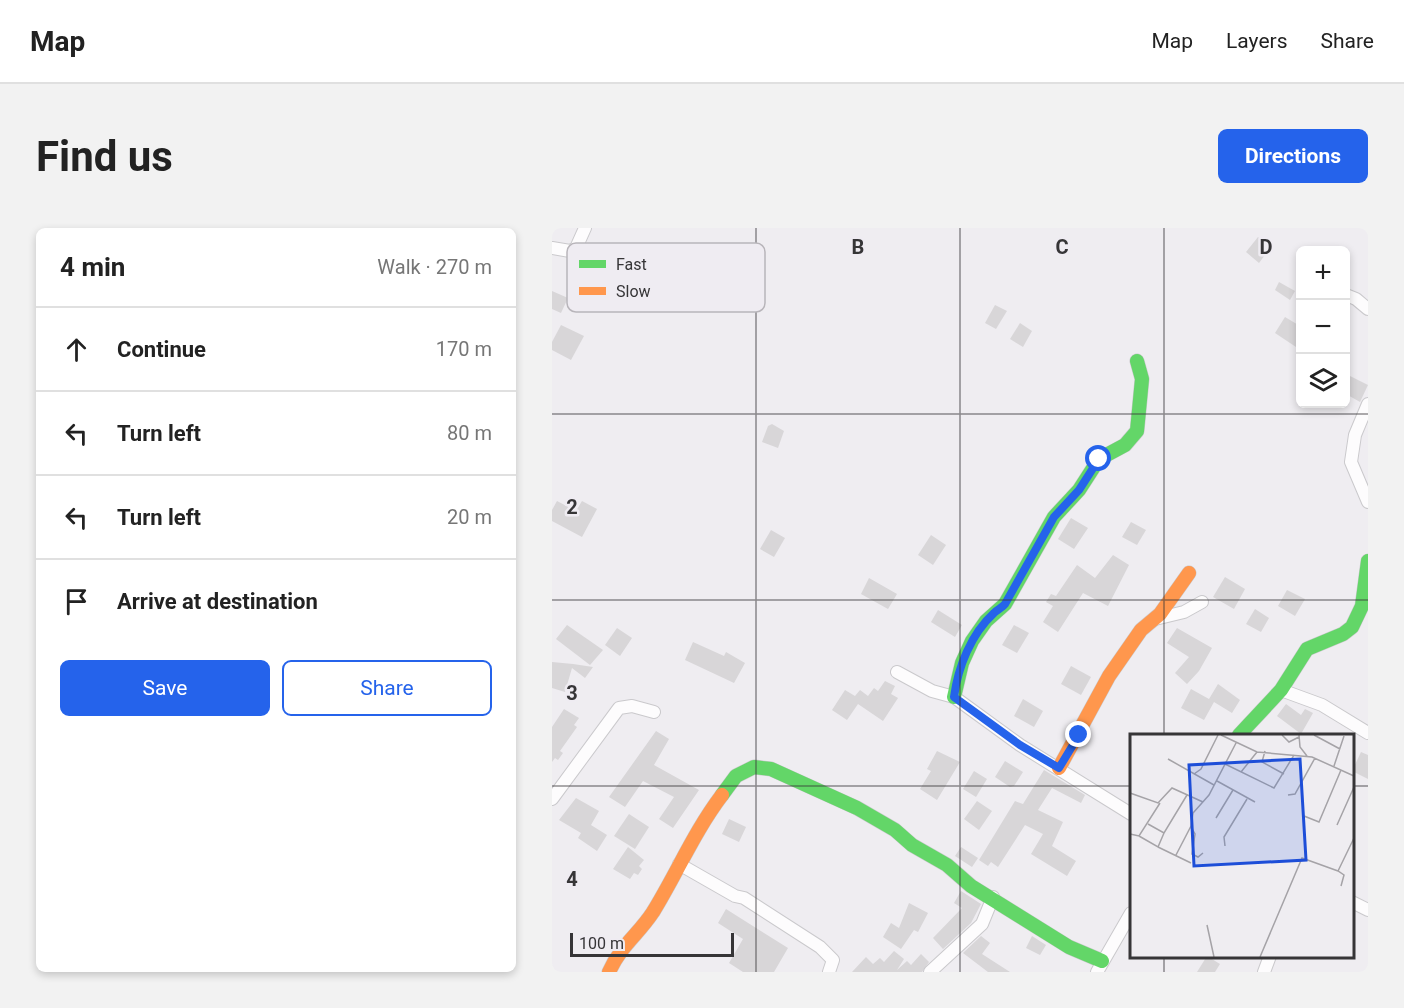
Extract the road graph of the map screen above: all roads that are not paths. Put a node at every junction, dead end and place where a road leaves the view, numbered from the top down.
1 (585, 228) edge
2 (578, 243) edge
3 (552, 248) edge
4 (567, 250) edge
5 (1350, 297) edge
6 (1368, 309) edge
7 (1137, 361) dead end
8 (1368, 404) edge
9 (1368, 502) edge
10 (1368, 561) edge
11 (1189, 573) dead end
12 (1202, 602) dead end
13 (1155, 619) junction
14 (897, 672) dead end
15 (1281, 690) junction
16 (954, 697) junction
17 (654, 712) dead end
18 (1368, 733) edge
19 (1240, 734) edge
20 (1059, 768) junction
21 (552, 799) edge
22 (1130, 813) edge
23 (679, 864) junction
24 (993, 897) junction
25 (1353, 902) edge
26 (1368, 910) edge
27 (1130, 915) edge
28 (1270, 957) edge
29 (1100, 967) edge
30 (609, 972) edge
31 (829, 972) edge
32 (930, 972) edge
33 (1264, 972) edge

1 - 2 street
3 - 4 street
5 - 6 street
7 - 16 street
8 - 9 street
10 - 15 street
11 - 13 street
12 - 13 street
13 - 20 street
14 - 16 street
15 - 18 street
15 - 19 street
16 - 20 street
17 - 21 street
20 - 22 street
23 - 24 street
23 - 30 street
23 - 31 street
24 - 29 street
24 - 32 street
25 - 26 street
27 - 29 street
28 - 33 street

